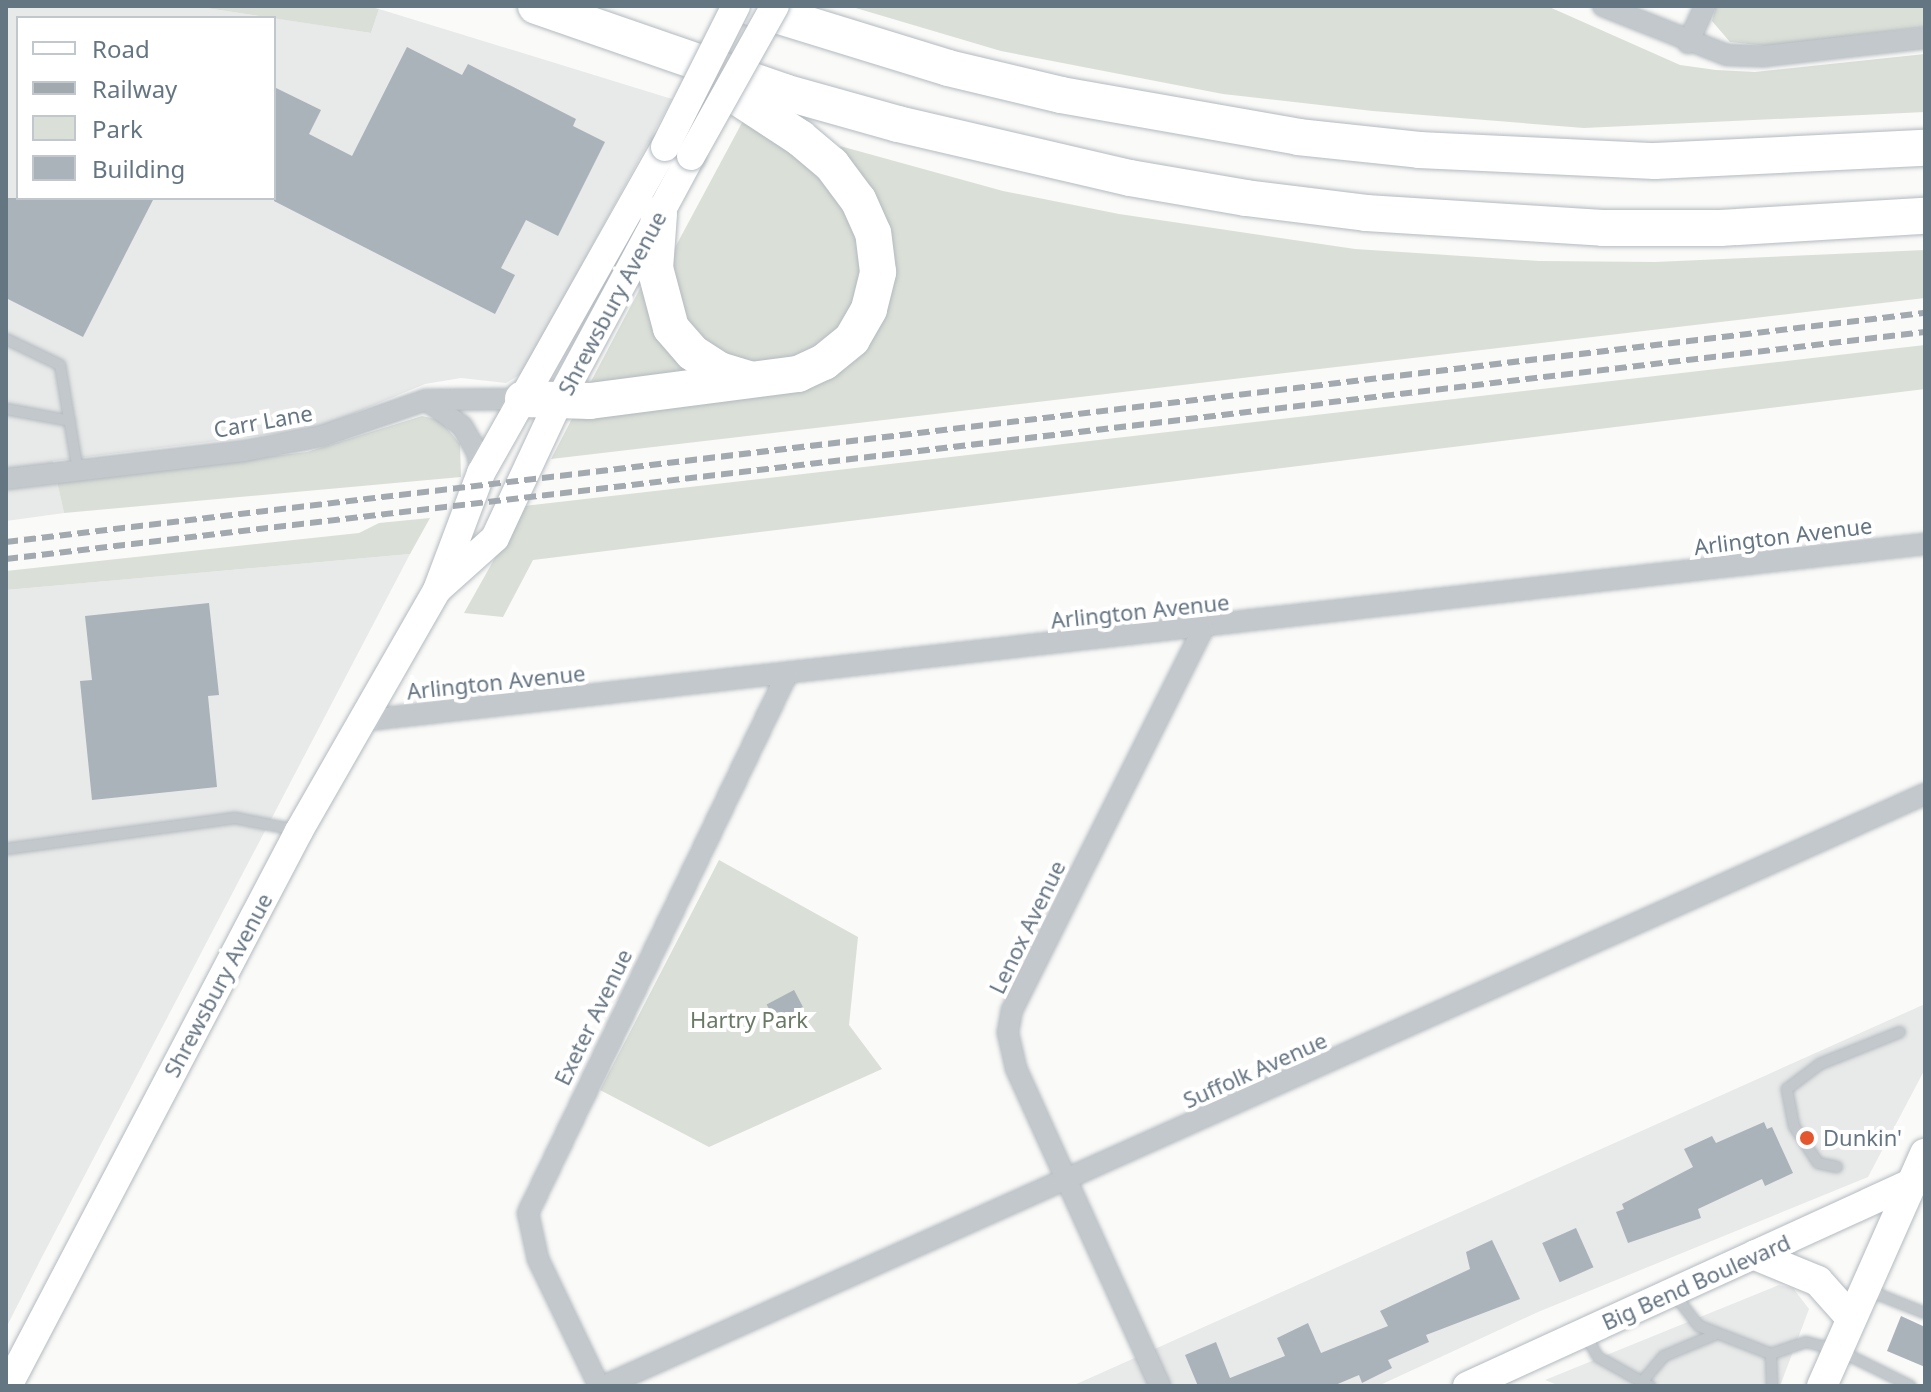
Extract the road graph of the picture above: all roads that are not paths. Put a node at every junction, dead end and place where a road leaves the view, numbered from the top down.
1 (536, 6) edge
2 (736, 6) edge
3 (747, 6) edge
4 (775, 6) edge
5 (1603, 6) edge
6 (1705, 6) edge
7 (1925, 38) edge
8 (1688, 43) junction
9 (671, 54) junction
10 (1925, 148) edge
11 (678, 152) junction
12 (659, 214) junction
13 (1925, 216) edge
14 (6, 339) edge
15 (755, 380) junction
16 (523, 399) junction
17 (426, 400) junction
18 (559, 401) junction
19 (6, 409) edge
20 (70, 421) junction
21 (78, 471) junction
22 (481, 473) junction
23 (6, 479) edge
24 (1925, 544) edge
25 (437, 590) junction
26 (1203, 629) junction
27 (787, 674) junction
28 (359, 721) junction
29 (1925, 794) edge
30 (299, 831) junction
31 (6, 849) edge
32 (1900, 1032) dead end
33 (1925, 1154) edge
34 (1837, 1167) dead end
35 (1918, 1180) edge
36 (1066, 1182) junction
37 (1755, 1255) junction
38 (1864, 1289) junction
39 (1673, 1292) junction
40 (1925, 1313) edge
41 (1851, 1318) junction
42 (1584, 1332) junction
43 (1714, 1335) junction
44 (1838, 1350) junction
45 (1771, 1354) junction
46 (1646, 1384) edge
47 (8, 1386) edge
48 (602, 1386) edge
49 (1160, 1386) edge
50 (1467, 1386) edge
51 (1772, 1386) edge
52 (1822, 1386) edge
53 (1911, 1386) edge

1 - 9 highway
2 - 11 main road, Shrewsbury Avenue, bridge
3 - 10 highway
4 - 11 main road, Shrewsbury Avenue, bridge
5 - 8 street
6 - 8 street
7 - 8 street
9 - 13 highway
9 - 15 highway
11 - 12 main road, Shrewsbury Avenue
11 - 16 main road, Shrewsbury Avenue
12 - 15 highway
12 - 18 main road, Shrewsbury Avenue
14 - 20 lane
15 - 18 highway
16 - 17 street, Carr Lane
16 - 18 highway
16 - 22 main road, Shrewsbury Avenue
17 - 21 street, Carr Lane
17 - 22 street
18 - 25 main road, Shrewsbury Avenue
19 - 20 lane
20 - 21 lane
21 - 23 street, Carr Lane
22 - 25 main road, Shrewsbury Avenue
24 - 26 street, Arlington Avenue
25 - 28 main road, Shrewsbury Avenue
26 - 27 street, Arlington Avenue
26 - 36 street, Lenox Avenue
27 - 28 street, Arlington Avenue
27 - 48 street, Exeter Avenue
28 - 30 main road, Shrewsbury Avenue
29 - 36 street, Suffolk Avenue
30 - 31 lane
30 - 47 main road, Shrewsbury Avenue
32 - 34 lane
33 - 35 main road
35 - 37 main road, Big Bend Boulevard
35 - 38 main road
36 - 48 street, Suffolk Avenue
36 - 49 street, Lenox Avenue
37 - 39 main road, Big Bend Boulevard
37 - 41 main road
38 - 40 lane
38 - 41 main road
39 - 42 main road, Big Bend Boulevard
39 - 43 lane
41 - 44 main road
42 - 46 lane
42 - 50 main road, Big Bend Boulevard
43 - 45 lane
43 - 46 lane
44 - 45 lane
44 - 52 main road
44 - 53 lane
45 - 51 lane

